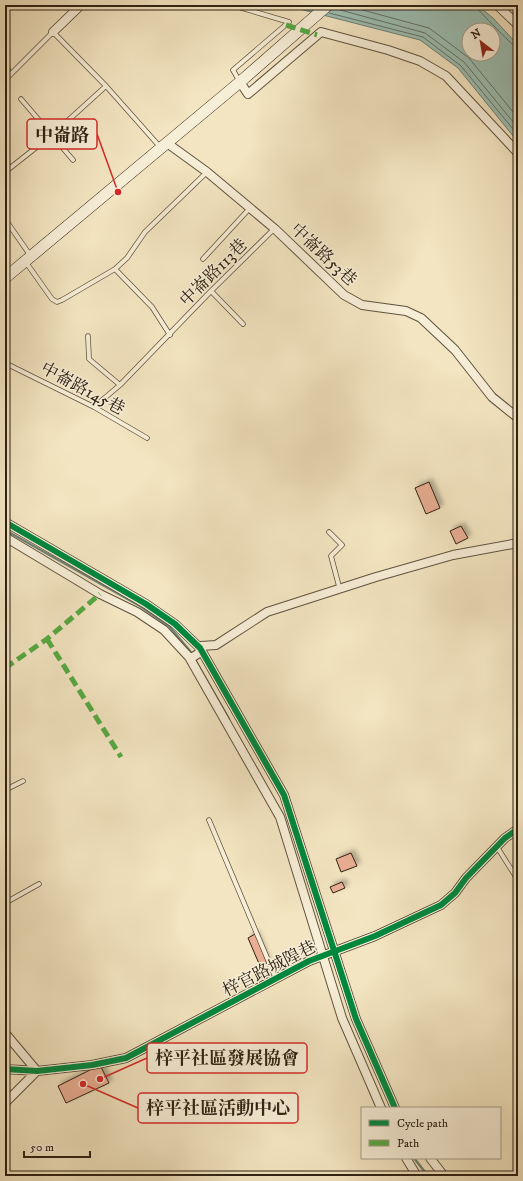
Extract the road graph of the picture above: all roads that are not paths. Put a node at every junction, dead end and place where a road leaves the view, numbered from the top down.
1 (81, 5) edge
2 (232, 5) edge
3 (328, 5) edge
4 (497, 5) edge
5 (518, 25) edge
6 (53, 32) junction
7 (5, 80) edge
8 (240, 82) junction
9 (106, 86) junction
10 (21, 99) dead end
11 (52, 135) junction
12 (164, 145) junction
13 (518, 153) edge
14 (73, 160) dead end
15 (5, 172) edge
16 (207, 172) junction
17 (250, 208) junction
18 (5, 219) edge
19 (274, 229) junction
20 (28, 259) junction
21 (203, 259) dead end
22 (115, 269) junction
23 (5, 278) edge
24 (211, 291) junction
25 (243, 324) dead end
26 (170, 334) junction
27 (88, 336) dead end
28 (5, 363) edge
29 (120, 385) junction
30 (94, 407) junction
31 (518, 418) edge
32 (147, 438) dead end
33 (6, 526) edge
34 (329, 532) dead end
35 (5, 537) edge
36 (518, 543) edge
37 (340, 590) junction
38 (195, 654) junction
39 (23, 781) dead end
40 (5, 790) edge
41 (283, 796) junction
42 (272, 801) junction
43 (209, 820) dead end
44 (518, 829) edge
45 (497, 847) junction
46 (518, 880) edge
47 (39, 884) dead end
48 (5, 903) edge
49 (334, 950) junction
50 (322, 956) junction
51 (277, 979) junction
52 (5, 1033) edge
53 (5, 1069) edge
54 (37, 1071) junction
55 (5, 1103) edge
56 (381, 1107) edge
57 (395, 1107) edge
58 (407, 1159) edge
59 (431, 1159) edge
60 (417, 1176) edge
61 (444, 1176) edge

1 - 6 street
2 - 8 lane
3 - 8 street
4 - 5 street
6 - 7 lane
6 - 9 lane
8 - 12 street
8 - 13 street
9 - 11 lane
9 - 12 lane
10 - 11 lane
11 - 14 lane
11 - 15 lane
12 - 16 street, 中崙路53巷
12 - 20 street
16 - 17 street, 中崙路53巷
16 - 22 lane
17 - 19 street, 中崙路53巷
17 - 21 lane
18 - 20 lane
19 - 24 lane, 中崙路113巷
19 - 31 street, 中崙路53巷
20 - 22 lane
20 - 23 street
22 - 26 lane, 中崙路113巷
24 - 25 lane
24 - 26 lane, 中崙路113巷
26 - 29 lane, 中崙路113巷
27 - 29 lane
28 - 30 lane, 中崙路145巷
29 - 30 lane, 中崙路113巷
30 - 32 lane, 中崙路145巷
33 - 38 street
34 - 37 lane
35 - 38 street
36 - 37 street
37 - 38 street
38 - 41 street
38 - 42 street
39 - 40 lane
41 - 42 street
41 - 49 street
42 - 50 street
43 - 51 lane
44 - 45 street, 梓官路城隍巷
45 - 46 lane
45 - 49 street, 梓官路城隍巷
47 - 48 lane
49 - 50 street, 梓官路城隍巷
49 - 57 street
50 - 51 street, 梓官路城隍巷
50 - 56 street
51 - 54 street, 梓官路城隍巷
52 - 54 street
53 - 54 street, 梓官路城隍巷
54 - 55 street
58 - 60 street
59 - 61 street

